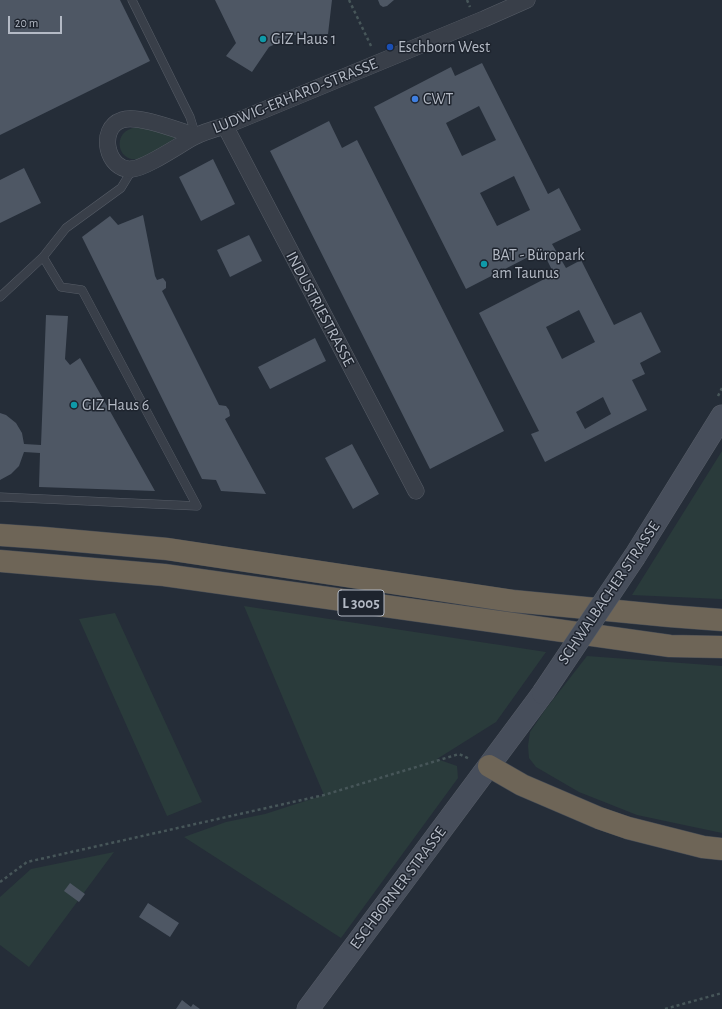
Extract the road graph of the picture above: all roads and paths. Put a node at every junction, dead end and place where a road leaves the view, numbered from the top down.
1 (132, 0) edge
2 (349, 0) edge
3 (527, 0) edge
4 (394, 56) junction
5 (225, 126) junction
6 (196, 136) junction
7 (132, 170) junction
8 (43, 257) junction
9 (0, 297) edge
10 (722, 416) edge
11 (416, 491) dead end
12 (0, 497) edge
13 (0, 536) edge
14 (0, 561) edge
15 (722, 620) edge
16 (670, 646) junction
17 (722, 647) edge
18 (722, 655) edge
19 (489, 766) junction
20 (722, 849) edge
21 (0, 882) edge
22 (722, 993) edge
23 (308, 1009) edge
24 (665, 1009) edge

1 - 6 lane
2 - 4 path
3 - 4 street, LUDWIG-ERHARD-STRASSE
4 - 5 street, LUDWIG-ERHARD-STRASSE
5 - 6 street, LUDWIG-ERHARD-STRASSE
5 - 11 street, INDUSTRIESTRASSE
6 - 7 street, LUDWIG-ERHARD-STRASSE
6 - 7 street, LUDWIG-ERHARD-STRASSE
7 - 8 lane
8 - 9 lane
8 - 12 lane
10 - 19 street, SCHWALBACHER STRASSE, bridge
13 - 15 highway, L 3005
14 - 16 highway, L 3005
16 - 17 highway, L 3005
16 - 18 highway
19 - 20 highway
19 - 21 path
19 - 23 street, ESCHBORNER STRASSE
22 - 24 path

